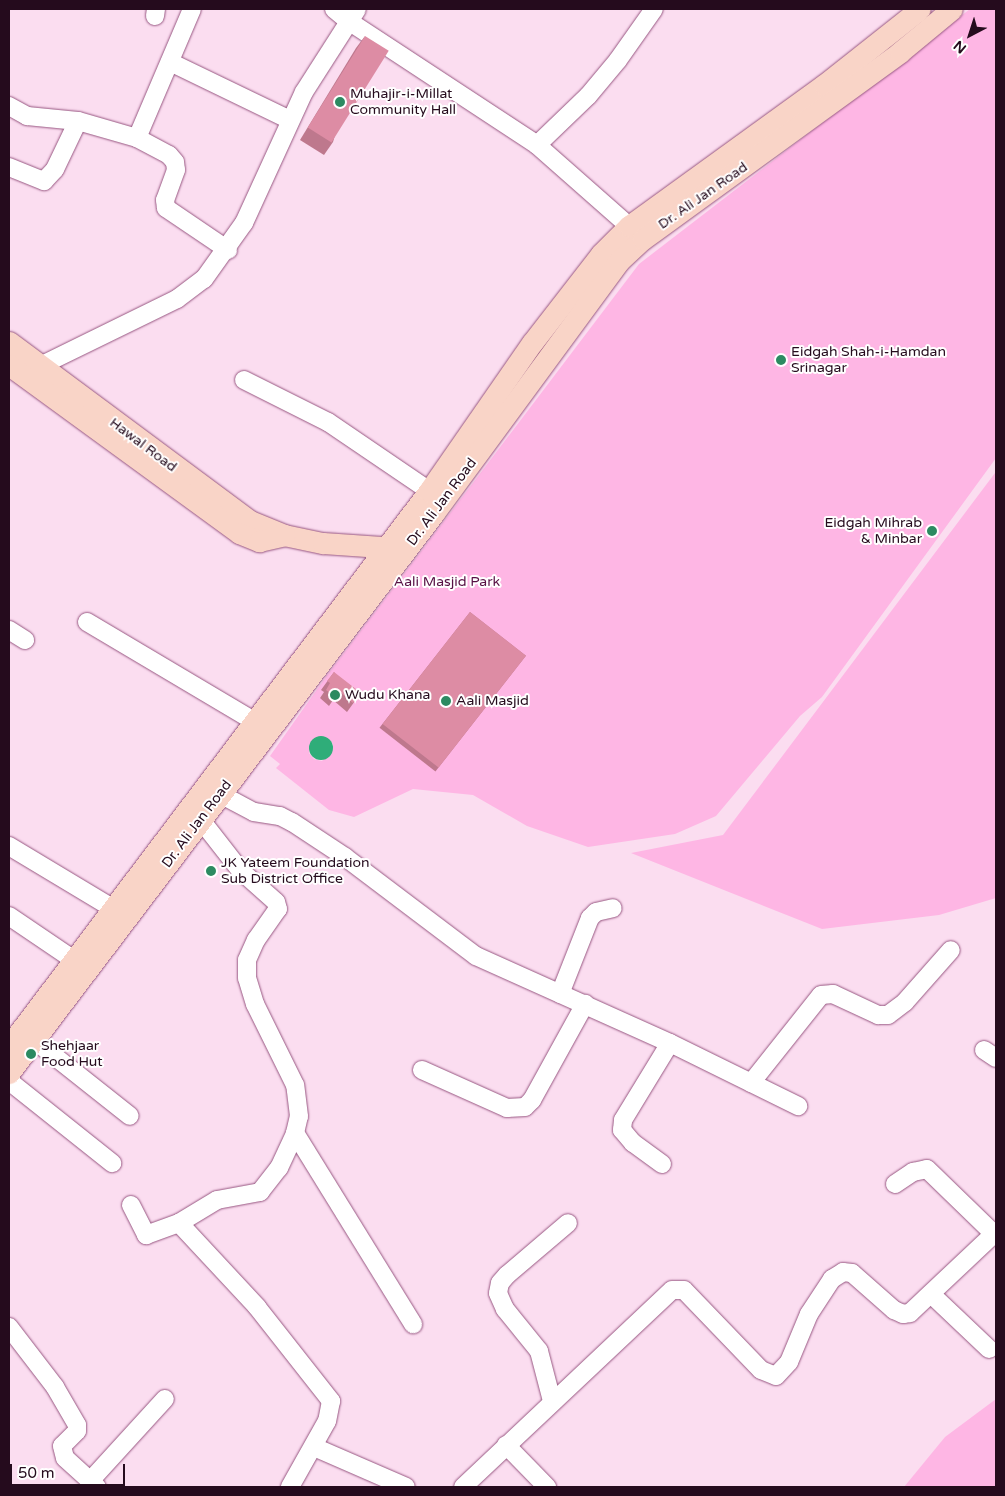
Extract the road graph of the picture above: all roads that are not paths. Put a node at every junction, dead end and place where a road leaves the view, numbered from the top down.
1 (192, 9) edge
2 (654, 9) edge
3 (920, 9) edge
4 (952, 9) edge
5 (346, 13) edge
6 (170, 62) junction
7 (9, 106) edge
8 (290, 120) junction
9 (78, 121) junction
10 (137, 138) junction
11 (537, 144) junction
12 (9, 167) edge
13 (636, 232) junction
14 (228, 250) junction
15 (10, 352) edge
16 (38, 367) junction
17 (244, 380) dead end
18 (436, 496) junction
19 (284, 535) junction
20 (408, 547) junction
21 (385, 548) junction
22 (87, 622) dead end
23 (9, 630) edge
24 (25, 640) dead end
25 (318, 651) junction
26 (254, 721) junction
27 (220, 794) junction
28 (201, 820) junction
29 (9, 846) edge
30 (613, 908) dead end
31 (121, 913) junction
32 (9, 916) edge
33 (951, 950) dead end
34 (74, 960) junction
35 (560, 994) junction
36 (585, 1004) junction
37 (34, 1040) junction
38 (670, 1043) junction
39 (9, 1046) edge
40 (422, 1070) dead end
41 (9, 1073) edge
42 (9, 1081) edge
43 (751, 1083) junction
44 (798, 1106) dead end
45 (130, 1116) dead end
46 (296, 1133) junction
47 (112, 1163) dead end
48 (662, 1164) dead end
49 (895, 1184) dead end
50 (130, 1205) dead end
51 (179, 1223) junction
52 (568, 1223) dead end
53 (995, 1233) edge
54 (931, 1294) junction
55 (414, 1324) dead end
56 (9, 1327) edge
57 (989, 1350) dead end
58 (165, 1399) dead end
59 (552, 1402) junction
60 (506, 1445) junction
61 (314, 1447) junction
62 (382, 1482) edge
63 (94, 1484) edge
64 (290, 1487) edge
65 (406, 1487) edge
66 (463, 1487) edge
67 (547, 1487) edge

1 - 6 street
2 - 11 street
3 - 13 main road, Dr. Ali Jan Road
4 - 13 main road, Dr. Ali Jan Road
5 - 8 street
5 - 11 street
6 - 8 street
6 - 10 street
7 - 9 street
8 - 14 street
9 - 10 street
9 - 12 street
10 - 14 street
11 - 13 street
13 - 18 main road, Dr. Ali Jan Road
14 - 16 street
15 - 16 main road, Hawal Road
15 - 19 main road, Hawal Road
16 - 19 main road, Hawal Road
17 - 18 street
18 - 20 main road, Dr. Ali Jan Road
18 - 21 main road, Dr. Ali Jan Road
19 - 21 main road, Hawal Road
20 - 21 main road, Hawal Road
20 - 25 main road, Dr. Ali Jan Road
21 - 25 main road, Dr. Ali Jan Road
22 - 26 street
23 - 24 street
25 - 26 main road, Dr. Ali Jan Road
25 - 27 main road, Dr. Ali Jan Road
26 - 31 main road, Dr. Ali Jan Road
27 - 28 main road, Dr. Ali Jan Road
27 - 35 street
28 - 31 main road, Dr. Ali Jan Road
28 - 46 street
29 - 31 street
30 - 35 street
31 - 34 main road, Dr. Ali Jan Road
31 - 37 main road, Dr. Ali Jan Road
32 - 34 street
33 - 43 street
34 - 39 main road, Dr. Ali Jan Road
35 - 36 street
36 - 38 street
36 - 40 street
37 - 41 main road, Dr. Ali Jan Road
37 - 45 street
38 - 43 street
38 - 48 street
42 - 47 street
43 - 44 street
46 - 51 street
46 - 55 street
49 - 53 street
50 - 51 street
51 - 61 street
52 - 59 street
53 - 54 street
54 - 57 street
54 - 59 street
56 - 63 street
58 - 63 street
59 - 60 street
60 - 66 street
60 - 67 street
61 - 62 street
61 - 64 street
62 - 65 street

